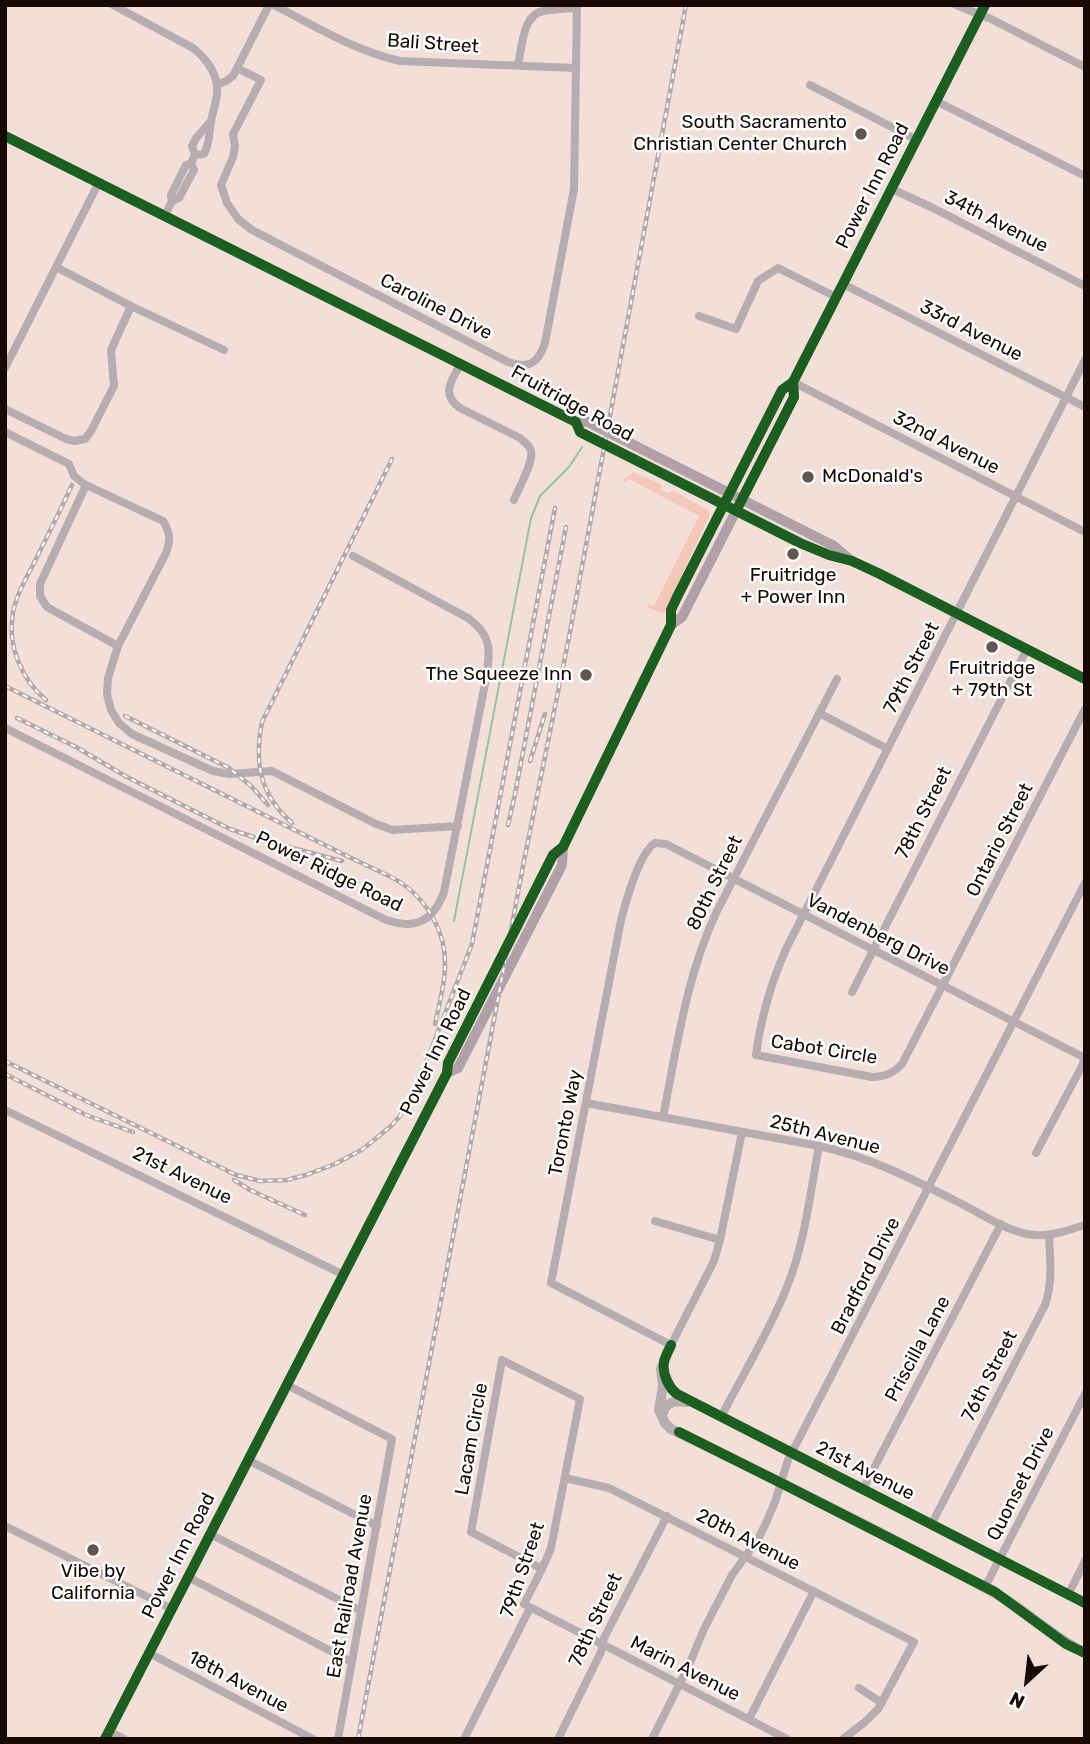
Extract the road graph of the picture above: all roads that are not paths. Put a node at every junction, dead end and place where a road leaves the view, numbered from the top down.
1 (113, 5) edge
2 (269, 5) edge
3 (274, 5) edge
4 (956, 5) edge
5 (577, 7) edge
6 (982, 10) edge
7 (518, 65) junction
8 (1085, 67) edge
9 (237, 68) junction
10 (575, 68) junction
11 (217, 85) junction
12 (810, 85) dead end
13 (936, 101) junction
14 (210, 122) junction
15 (5, 136) edge
16 (917, 139) junction
17 (193, 159) junction
18 (1085, 176) edge
19 (99, 182) junction
20 (892, 189) junction
21 (165, 215) junction
22 (56, 267) junction
23 (843, 284) junction
24 (1085, 286) edge
25 (836, 297) junction
26 (131, 306) junction
27 (699, 316) dead end
28 (224, 350) dead end
29 (1085, 360) edge
30 (461, 363) junction
31 (5, 368) edge
32 (793, 382) junction
33 (1066, 398) junction
34 (1085, 407) edge
35 (5, 409) edge
36 (5, 432) edge
37 (86, 485) junction
38 (1016, 496) junction
39 (726, 499) junction
40 (514, 500) dead end
41 (742, 500) junction
42 (736, 511) junction
43 (1085, 532) edge
44 (353, 556) dead end
45 (852, 561) junction
46 (957, 613) junction
47 (671, 625) junction
48 (118, 646) junction
49 (1027, 649) junction
50 (837, 678) dead end
51 (1085, 678) edge
52 (1085, 709) edge
53 (819, 713) junction
54 (5, 728) edge
55 (888, 749) junction
56 (457, 826) junction
57 (655, 842) joint
58 (734, 879) junction
59 (1085, 883) edge
60 (803, 914) junction
61 (874, 950) junction
62 (943, 986) junction
63 (852, 992) dead end
64 (1013, 1022) junction
65 (1085, 1058) edge
66 (586, 1103) junction
67 (5, 1110) edge
68 (663, 1117) junction
69 (742, 1132) junction
70 (818, 1146) junction
71 (1036, 1153) dead end
72 (929, 1187) junction
73 (655, 1221) dead end
74 (1001, 1224) junction
75 (1085, 1225) edge
76 (1049, 1235) junction
77 (720, 1240) junction
78 (344, 1275) junction
79 (671, 1345) junction
80 (664, 1362) junction
81 (287, 1385) junction
82 (1085, 1394) edge
83 (580, 1399) joint
84 (694, 1403) junction
85 (662, 1417) junction
86 (721, 1417) junction
87 (792, 1453) junction
88 (248, 1460) junction
89 (565, 1478) junction
90 (781, 1483) junction
91 (863, 1489) junction
92 (667, 1516) junction
93 (931, 1525) junction
94 (5, 1526) edge
95 (377, 1526) junction
96 (210, 1534) junction
97 (746, 1556) junction
98 (1000, 1560) junction
99 (1085, 1561) edge
100 (542, 1569) junction
101 (188, 1577) junction
102 (985, 1587) junction
103 (814, 1591) junction
104 (1068, 1595) junction
105 (1085, 1603) edge
106 (530, 1608) junction
107 (172, 1609) junction
108 (361, 1611) junction
109 (603, 1645) junction
110 (149, 1653) junction
111 (1085, 1653) edge
112 (352, 1662) junction
113 (680, 1684) junction
114 (859, 1688) dead end
115 (883, 1703) junction
116 (749, 1719) junction
117 (107, 1735) edge
118 (124, 1739) edge
119 (313, 1739) edge
120 (338, 1739) edge
121 (464, 1739) edge
122 (558, 1739) edge
123 (652, 1739) edge
124 (787, 1739) edge
125 (843, 1739) edge

1 - 11 street
2 - 9 street
3 - 7 street, Bali Street
4 - 6 street
5 - 7 street
5 - 10 street, Caroline Drive
6 - 8 street
6 - 13 main road, Power Inn Road
7 - 10 street, Bali Street
9 - 10 street, Caroline Drive
9 - 11 street
11 - 14 street
12 - 16 street
13 - 16 main road, Power Inn Road
13 - 18 street
14 - 17 street
14 - 17 street
15 - 19 main road, Fruitridge Road
16 - 20 main road, Power Inn Road
17 - 21 street
19 - 21 main road, Fruitridge Road
19 - 22 street
20 - 23 main road, Power Inn Road
20 - 24 street, 34th Avenue
21 - 30 main road, Fruitridge Road
22 - 26 street
22 - 31 street
23 - 25 main road, Power Inn Road
23 - 33 street, 33rd Avenue
25 - 27 street
25 - 32 main road, Power Inn Road
26 - 28 street
26 - 35 street
29 - 33 street, 79th Street
30 - 39 main road, Fruitridge Road
30 - 40 street
32 - 38 street, 32nd Avenue
32 - 39 main road, Power Inn Road
32 - 41 main road, Power Inn Road
33 - 34 street, 33rd Avenue
33 - 38 street, 79th Street
36 - 37 street
37 - 48 street
37 - 48 street
38 - 43 street, 32nd Avenue
38 - 46 street, 79th Street
39 - 41 main road, Fruitridge Road
39 - 42 main road, Fruitridge Road
39 - 47 main road, Power Inn Road
41 - 42 main road, Power Inn Road
41 - 45 main road, Fruitridge Road
42 - 45 main road, Fruitridge Road
42 - 47 main road, Power Inn Road
44 - 56 street, Power Ridge Road
45 - 46 main road, Fruitridge Road
46 - 49 main road, Fruitridge Road
46 - 55 street, 79th Street
47 - 78 main road, Power Inn Road
48 - 56 street
49 - 51 main road, Fruitridge Road
49 - 61 street, 78th Street
50 - 53 street, 80th Street
52 - 62 street, Ontario Street
53 - 55 street
53 - 58 street, 80th Street
54 - 56 street, Power Ridge Road
55 - 60 street, 79th Street
57 - 58 street, Vandenberg Drive
57 - 66 street, Toronto Way
58 - 60 street, Vandenberg Drive
58 - 68 street, 80th Street
59 - 64 street, Bradford Drive
60 - 61 street, Vandenberg Drive
60 - 62 street, Cabot Circle
61 - 62 street, Vandenberg Drive
61 - 63 street, 78th Street
62 - 64 street, Vandenberg Drive
64 - 65 street, Vandenberg Drive
64 - 72 street, Bradford Drive
65 - 71 street
66 - 68 street, 25th Avenue
66 - 79 street, Toronto Way
67 - 78 street, 21st Avenue
68 - 69 street, 25th Avenue
69 - 70 street, 25th Avenue
69 - 77 street
70 - 72 street, 25th Avenue
70 - 86 street
72 - 74 street, 25th Avenue
72 - 87 street, Bradford Drive
73 - 77 street
74 - 76 street, 25th Avenue
74 - 91 street, Priscilla Lane
75 - 76 street, 25th Avenue
76 - 93 street, 76th Street
77 - 79 street
78 - 81 main road, Power Inn Road
79 - 80 street
80 - 84 street, 21st Avenue
80 - 85 street
81 - 88 main road, Power Inn Road
81 - 95 street, East Railroad Avenue
82 - 98 street, Quonset Drive
83 - 89 street, 79th Street
83 - 100 street, Lacam Circle
84 - 85 street
84 - 86 street, 21st Avenue
85 - 90 street
86 - 87 street, 21st Avenue
87 - 90 street, Bradford Drive
87 - 91 street, 21st Avenue
88 - 95 street
88 - 96 main road, Power Inn Road
89 - 92 street, 20th Avenue
89 - 100 street, 79th Street
90 - 97 street, Bradford Drive
90 - 102 street
91 - 93 street, 21st Avenue
92 - 97 street, 20th Avenue
92 - 109 street, 78th Street
93 - 98 street, 21st Avenue
94 - 107 street
95 - 108 street, East Railroad Avenue
96 - 101 main road, Power Inn Road
96 - 108 street
97 - 103 street, 20th Avenue
97 - 113 street, Bradford Drive
98 - 102 street, Quonset Drive
98 - 104 street, 21st Avenue
99 - 104 street
100 - 106 street, 79th Street
101 - 107 main road, Power Inn Road
101 - 112 street
102 - 111 street
103 - 115 street, 20th Avenue
103 - 116 street
104 - 105 street, 21st Avenue
106 - 109 street, Marin Avenue
106 - 121 street, 79th Street
107 - 110 main road, Power Inn Road
108 - 112 street, East Railroad Avenue
109 - 113 street, Marin Avenue
109 - 122 street, 78th Street
110 - 117 main road, Power Inn Road
110 - 119 street, 18th Avenue
112 - 120 street, East Railroad Avenue
113 - 116 street, Marin Avenue
113 - 123 street, Bradford Drive
114 - 115 street
115 - 125 street
116 - 124 street, Marin Avenue
117 - 118 street

